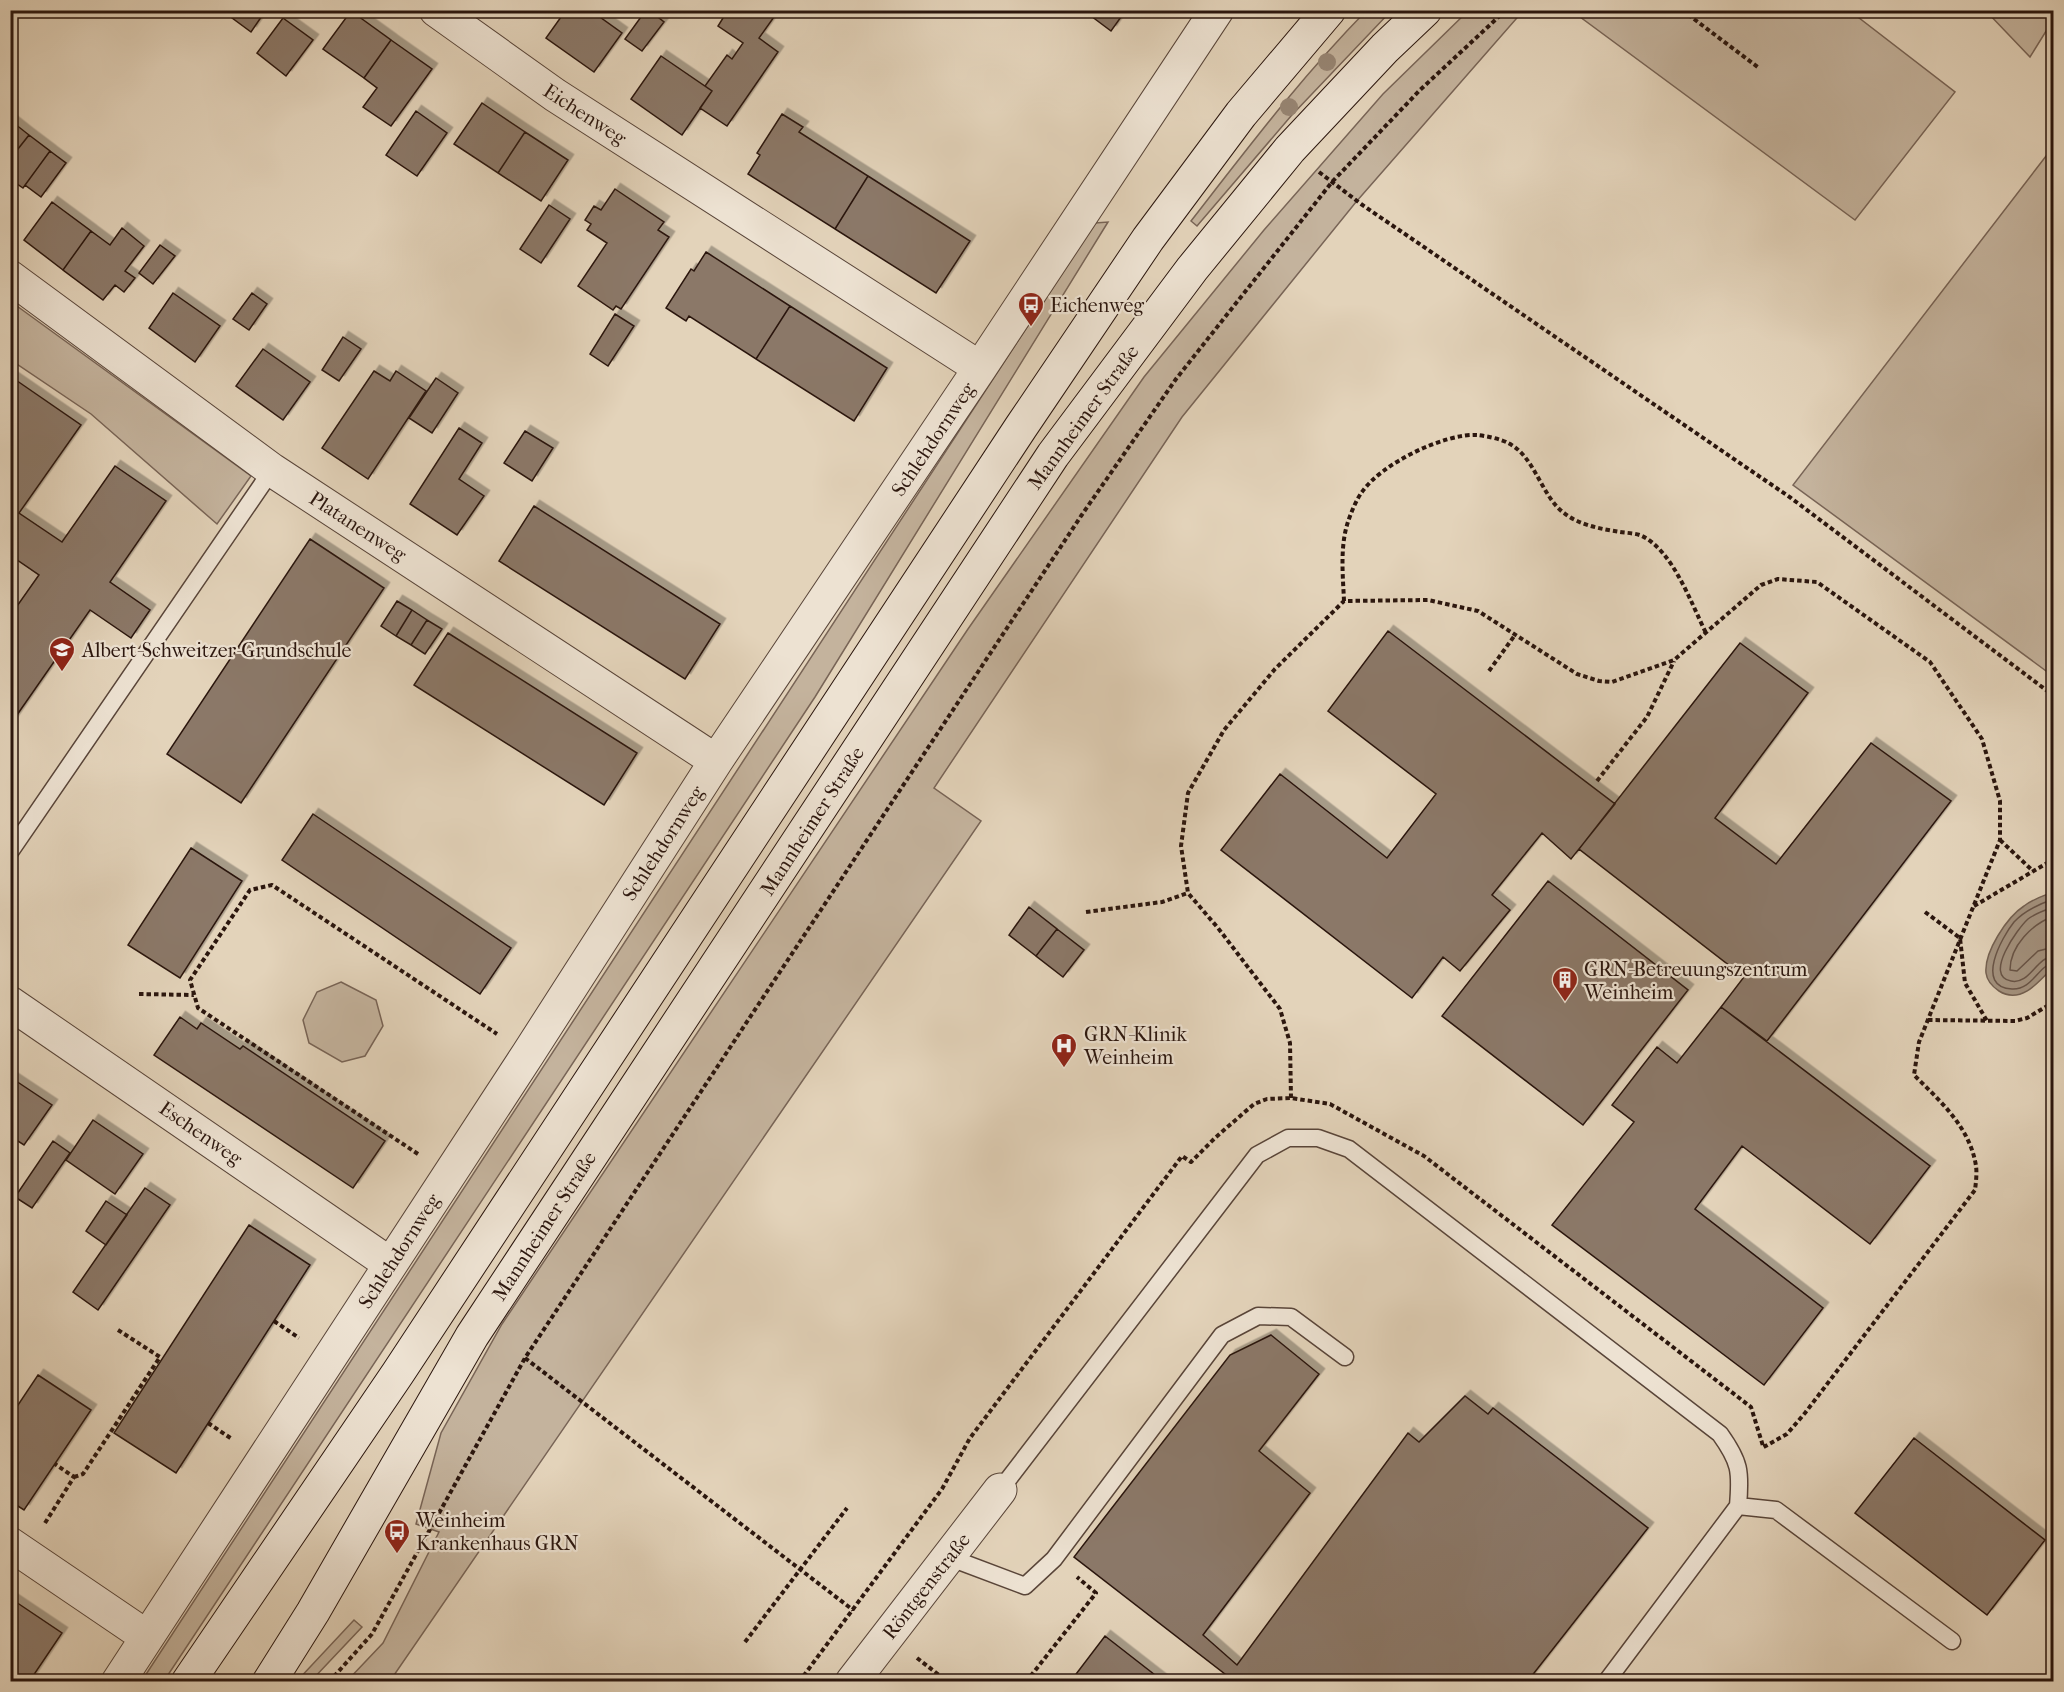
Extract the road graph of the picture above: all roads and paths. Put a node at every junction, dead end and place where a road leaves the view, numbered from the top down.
1 (436, 10) edge
2 (1217, 10) edge
3 (1329, 10) edge
4 (1425, 10) edge
5 (1506, 10) edge
6 (1682, 10) edge
7 (1759, 68) dead end
8 (1290, 150) junction
9 (1332, 182) junction
10 (10, 277) edge
11 (980, 368) junction
12 (272, 470) junction
13 (1344, 601) junction
14 (1706, 633) junction
15 (1515, 635) junction
16 (1674, 660) junction
17 (1489, 671) dead end
18 (2054, 696) edge
19 (716, 761) junction
20 (1597, 781) dead end
21 (2000, 840) junction
22 (10, 852) edge
23 (2054, 859) edge
24 (2033, 871) junction
25 (1188, 893) junction
26 (1973, 907) junction
27 (1086, 912) dead end
28 (1925, 912) dead end
29 (1960, 938) junction
30 (139, 994) dead end
31 (194, 995) junction
32 (2054, 1002) edge
33 (10, 1003) edge
34 (1928, 1020) junction
35 (1987, 1021) junction
36 (528, 1054) junction
37 (1291, 1098) dead end
38 (1191, 1162) dead end
39 (448, 1174) junction
40 (390, 1264) junction
41 (118, 1330) dead end
42 (1346, 1356) dead end
43 (525, 1358) junction
44 (1735, 1455) junction
45 (55, 1464) dead end
46 (75, 1477) junction
47 (999, 1490) joint
48 (1738, 1506) junction
49 (847, 1508) dead end
50 (18, 1549) edge
51 (948, 1557) junction
52 (1054, 1559) junction
53 (801, 1569) junction
54 (853, 1610) junction
55 (888, 1636) junction
56 (147, 1637) junction
57 (1952, 1641) dead end
58 (745, 1642) dead end
59 (118, 1682) edge
60 (188, 1682) edge
61 (269, 1682) edge
62 (329, 1682) edge
63 (799, 1682) edge
64 (852, 1682) edge
65 (1026, 1682) edge
66 (1606, 1682) edge

1 - 11 street, Eichenweg
2 - 11 street, Schlehdornweg
3 - 60 street
4 - 8 street, Mannheimer Straße
5 - 9 path
6 - 7 path
8 - 9 path
8 - 61 street, Mannheimer Straße
9 - 18 path
9 - 43 path
10 - 12 street, Platanenweg
11 - 19 street, Schlehdornweg
12 - 19 street, Platanenweg
12 - 22 lane
13 - 14 path
13 - 15 path
13 - 25 path
14 - 16 path
14 - 21 path
15 - 16 path
15 - 17 path
16 - 20 path
19 - 36 street, Schlehdornweg
21 - 24 path
21 - 26 path
23 - 24 path
24 - 26 path
25 - 27 path
25 - 37 path
26 - 29 path
28 - 29 path
29 - 34 path
29 - 35 path
30 - 31 path
31 - 36 path
31 - 39 path
32 - 35 path
33 - 40 street, Eschenweg
34 - 35 path
34 - 44 path
36 - 39 street, Schlehdornweg
38 - 54 path
39 - 40 street, Schlehdornweg
40 - 56 street, Schlehdornweg
41 - 46 path
42 - 52 lane
43 - 53 path
43 - 62 path
44 - 47 lane
44 - 48 lane
45 - 46 path
46 - 50 path
47 - 51 street, Röntgenstraße
48 - 57 lane
48 - 66 lane
49 - 53 path
50 - 56 street
51 - 52 lane
51 - 55 street, Röntgenstraße
52 - 65 path
53 - 54 path
53 - 58 path
54 - 55 path
54 - 63 path
55 - 64 street, Röntgenstraße
56 - 59 street, Schlehdornweg

